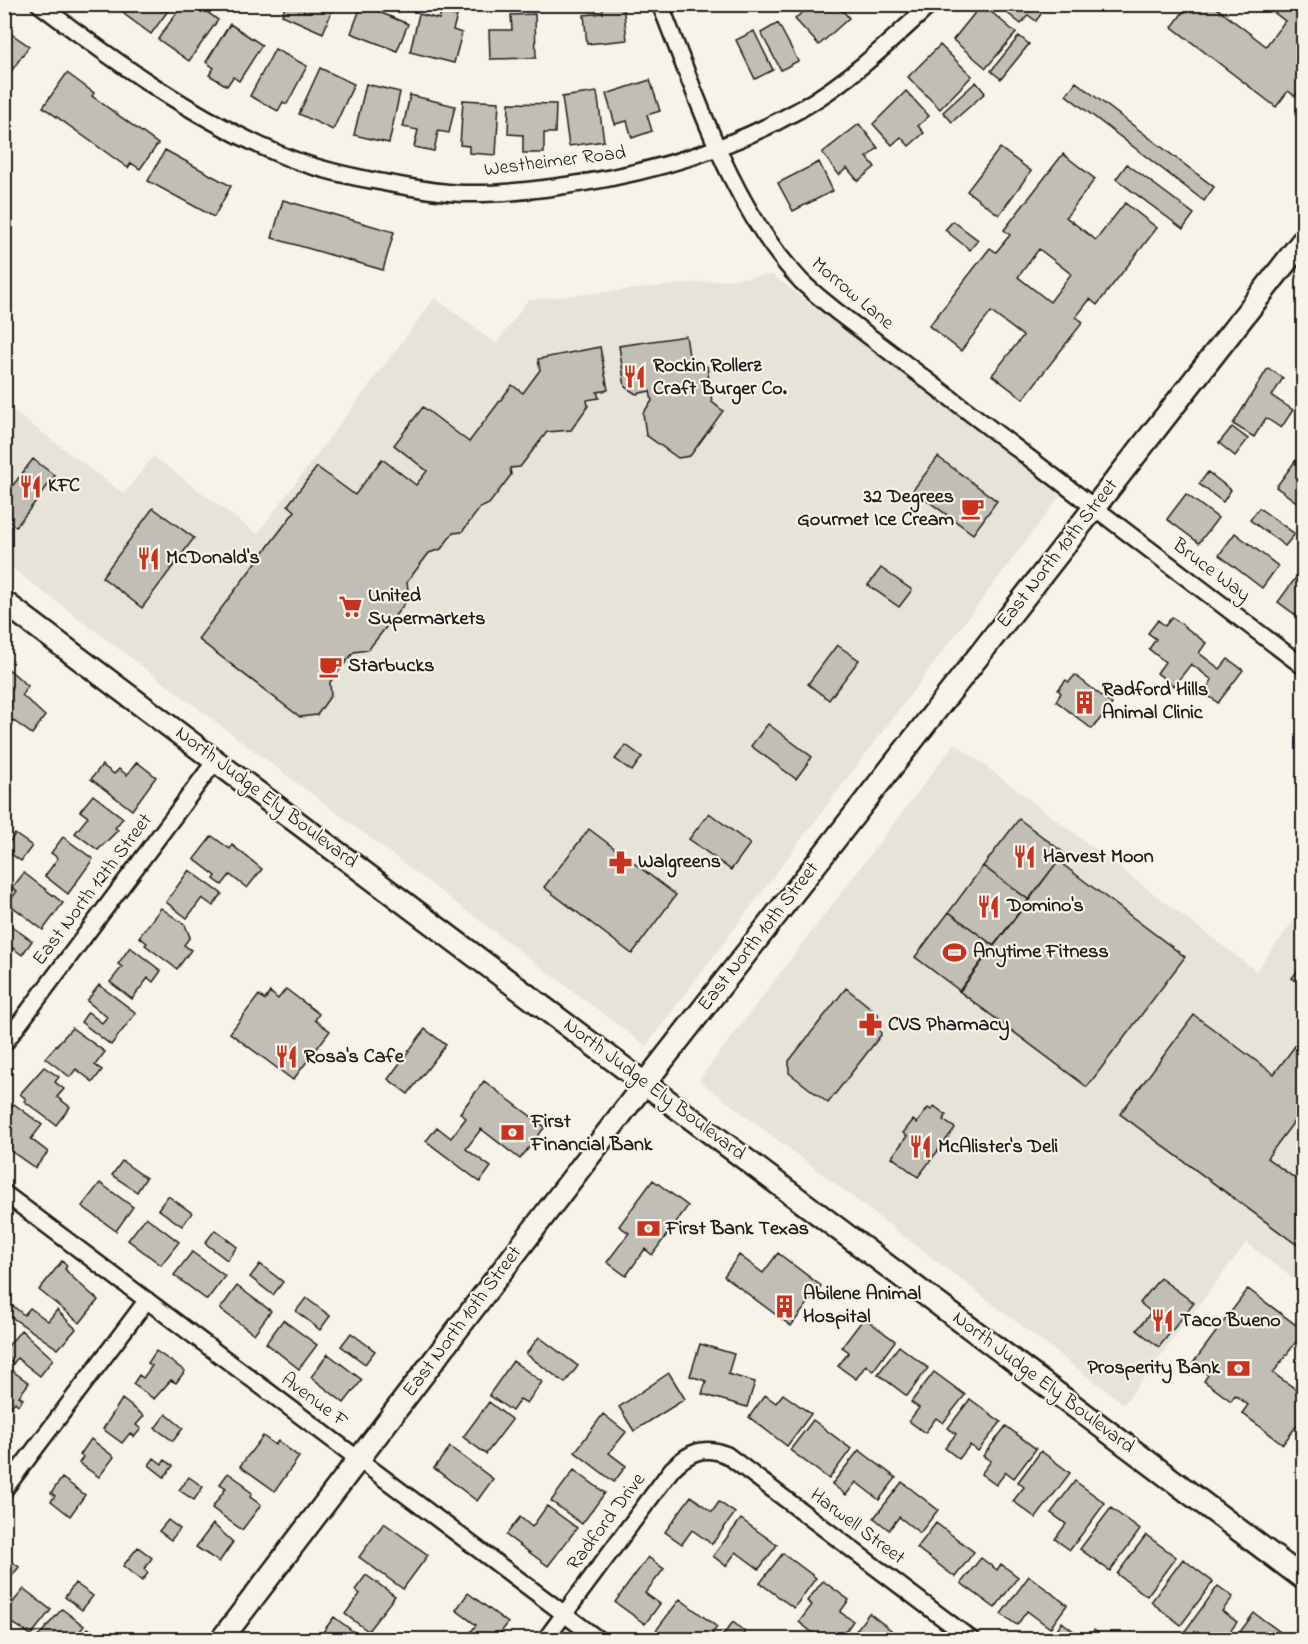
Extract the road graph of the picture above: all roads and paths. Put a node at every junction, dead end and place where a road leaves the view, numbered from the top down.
1 (39, 4) edge
2 (660, 4) edge
3 (931, 4) edge
4 (719, 148) junction
5 (1304, 239) edge
6 (1094, 508) junction
7 (4, 602) edge
8 (1304, 667) edge
9 (216, 760) junction
10 (4, 1044) edge
11 (645, 1083) junction
12 (4, 1192) edge
13 (147, 1300) junction
14 (715, 1450) joint
15 (357, 1460) junction
16 (4, 1490) edge
17 (1301, 1572) edge
18 (565, 1613) junction
19 (221, 1640) edge
20 (545, 1640) edge
21 (599, 1640) edge
22 (972, 1640) edge

1 - 4 street, Westheimer Road
2 - 4 street, Morrow Lane
3 - 4 street, Westheimer Road
4 - 6 street, Morrow Lane
5 - 6 main road, East North 10th Street
6 - 8 street, Bruce Way
6 - 11 main road, East North 10th Street
7 - 9 main road, North Judge Ely Boulevard
9 - 10 street, East North 12th Street
9 - 11 main road, North Judge Ely Boulevard
11 - 15 main road, East North 10th Street
11 - 17 main road, North Judge Ely Boulevard
12 - 13 street, Avenue F
13 - 15 street, Avenue F
13 - 16 street
14 - 18 street, Radford Drive
14 - 22 street, Harwell Street
15 - 18 street, Avenue F
15 - 19 main road, East North 10th Street
18 - 20 street, Radford Drive
18 - 21 street, Avenue F

